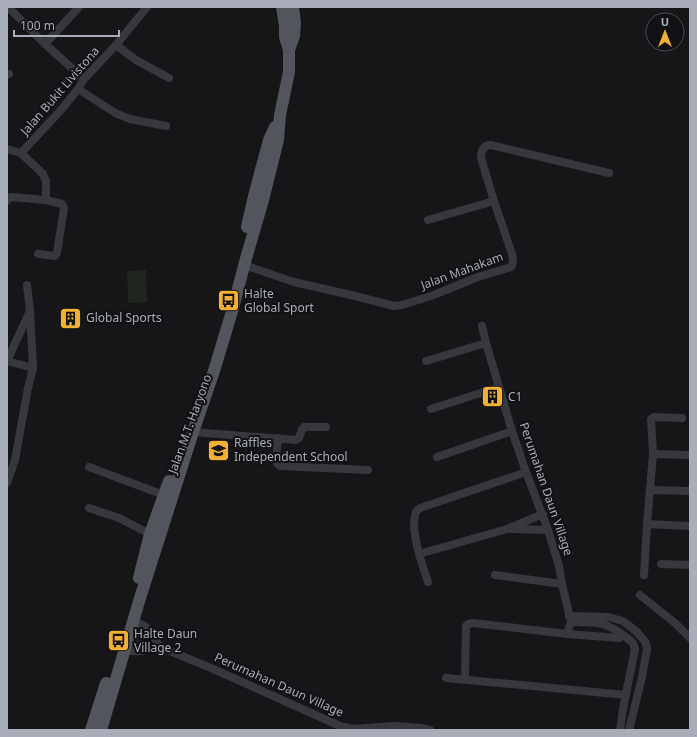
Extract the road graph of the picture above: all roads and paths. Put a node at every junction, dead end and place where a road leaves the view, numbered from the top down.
1 (8, 7) edge
2 (79, 7) edge
3 (147, 7) edge
4 (282, 7) edge
5 (293, 7) edge
6 (45, 44) junction
7 (116, 45) junction
8 (289, 50) junction
9 (169, 78) dead end
10 (84, 79) junction
11 (78, 89) junction
12 (166, 126) dead end
13 (7, 149) edge
14 (21, 153) junction
15 (609, 173) dead end
16 (46, 200) junction
17 (7, 201) edge
18 (494, 201) junction
19 (428, 220) dead end
20 (38, 254) dead end
21 (244, 257) junction
22 (27, 285) dead end
23 (30, 311) junction
24 (482, 326) dead end
25 (486, 343) junction
26 (7, 361) edge
27 (426, 361) dead end
28 (33, 368) junction
29 (500, 387) junction
30 (431, 409) dead end
31 (682, 418) dead end
32 (326, 427) dead end
33 (193, 432) junction
34 (512, 432) junction
35 (278, 438) junction
36 (653, 454) junction
37 (690, 455) edge
38 (437, 457) dead end
39 (11, 459) edge
40 (89, 467) dead end
41 (368, 470) dead end
42 (526, 472) junction
43 (7, 483) edge
44 (650, 490) junction
45 (690, 491) edge
46 (164, 496) junction
47 (89, 508) dead end
48 (543, 514) junction
49 (647, 524) junction
50 (690, 526) edge
51 (507, 529) junction
52 (548, 530) junction
53 (150, 534) junction
54 (419, 554) junction
55 (660, 564) dead end
56 (690, 565) edge
57 (495, 575) dead end
58 (644, 575) dead end
59 (428, 582) dead end
60 (562, 584) junction
61 (640, 595) dead end
62 (570, 619) junction
63 (130, 621) junction
64 (568, 634) junction
65 (619, 638) dead end
66 (690, 638) edge
67 (160, 647) junction
68 (121, 649) junction
69 (446, 678) dead end
70 (465, 679) junction
71 (626, 695) junction
72 (91, 730) edge
73 (101, 730) edge
74 (430, 730) edge
75 (620, 730) edge
76 (629, 730) edge

1 - 6 street
2 - 6 street
3 - 7 street, Jalan Bukit Livistona
4 - 8 main road, Jalan M.T. Haryono
5 - 8 main road, Jalan M.T. Haryono
6 - 10 street
7 - 9 street
7 - 10 street, Jalan Bukit Livistona
8 - 21 main road, Jalan M.T. Haryono
10 - 11 street, Jalan Bukit Livistona
11 - 12 street
11 - 14 street, Jalan Bukit Livistona
13 - 14 street
14 - 16 street
15 - 18 street, Jalan Mahakam
16 - 17 street
16 - 20 street
18 - 19 street
18 - 21 street, Jalan Mahakam
21 - 33 main road, Jalan M.T. Haryono
21 - 46 main road, Jalan M.T. Haryono
22 - 23 street
23 - 26 street
23 - 28 street
24 - 25 street, Perumahan Daun Village
25 - 27 street
25 - 29 street, Perumahan Daun Village
26 - 28 street
28 - 39 street
29 - 30 street
29 - 34 street, Perumahan Daun Village
31 - 36 street
32 - 35 street
33 - 35 street
33 - 63 main road, Jalan M.T. Haryono
34 - 38 street
34 - 42 street, Perumahan Daun Village
35 - 41 street
36 - 37 street
36 - 44 street
39 - 43 street
40 - 46 street
42 - 48 street, Perumahan Daun Village
42 - 54 street
44 - 45 street
44 - 49 street
46 - 53 main road, Jalan M.T. Haryono
47 - 53 street
48 - 51 street
48 - 52 street, Perumahan Daun Village
49 - 50 street
49 - 58 street
51 - 52 street
51 - 54 street
52 - 60 street, Perumahan Daun Village
53 - 63 main road, Jalan M.T. Haryono
54 - 59 street
55 - 56 street
57 - 60 street
60 - 62 street, Perumahan Daun Village
61 - 66 street
62 - 64 street
62 - 71 street
62 - 76 street
63 - 67 street
63 - 68 main road, Jalan M.T. Haryono
64 - 65 street
64 - 70 street
67 - 68 street
67 - 74 street, Perumahan Daun Village
68 - 72 main road, Jalan M.T. Haryono
68 - 73 main road, Jalan M.T. Haryono
69 - 70 street
70 - 71 street
71 - 75 street

